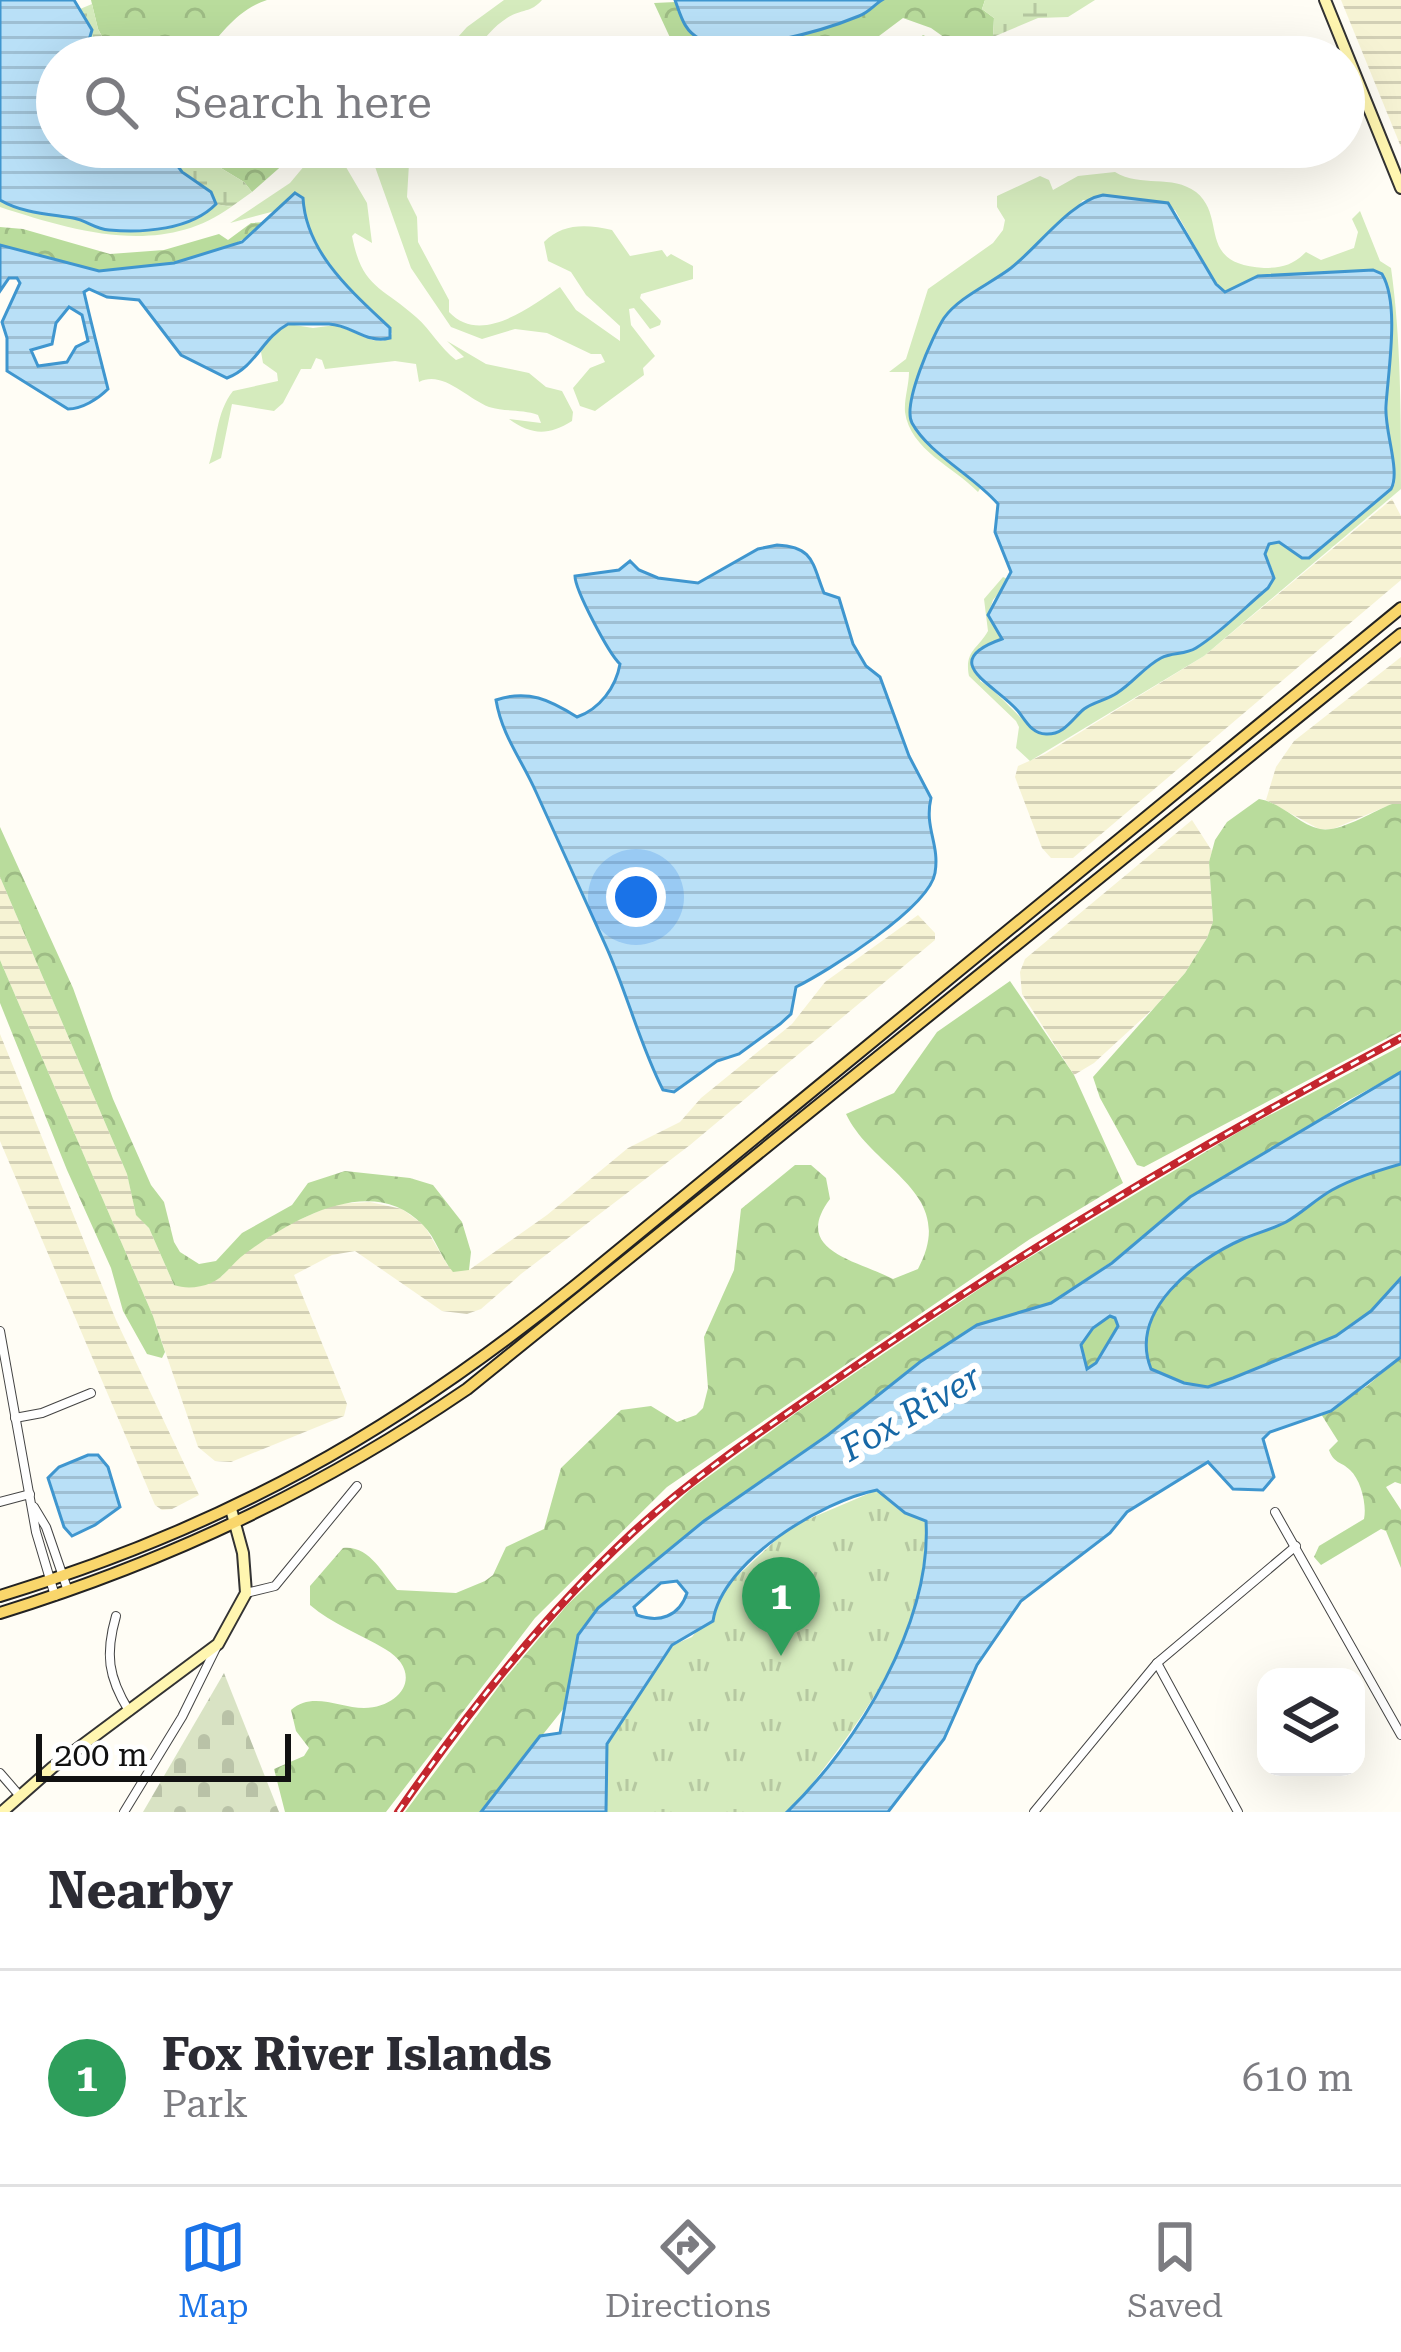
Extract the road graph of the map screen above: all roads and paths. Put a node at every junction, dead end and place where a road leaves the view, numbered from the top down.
1 (1325, 0) edge
2 (1340, 36) edge
3 (1365, 99) edge
4 (1401, 188) edge
5 (1401, 608) edge
6 (1401, 634) edge
7 (0, 1330) edge
8 (3, 1367) edge
9 (91, 1393) dead end
10 (16, 1418) junction
11 (357, 1486) dead end
12 (30, 1494) junction
13 (0, 1502) edge
14 (231, 1509) junction
15 (1275, 1512) dead end
16 (236, 1524) junction
17 (1296, 1546) junction
18 (57, 1578) junction
19 (62, 1593) junction
20 (246, 1593) junction
21 (0, 1596) edge
22 (0, 1612) edge
23 (116, 1616) dead end
24 (218, 1644) junction
25 (1157, 1663) junction
26 (130, 1712) junction
27 (1401, 1735) edge
28 (0, 1773) edge
29 (20, 1795) junction
30 (1036, 1811) edge
31 (2, 1812) edge
32 (124, 1812) edge
33 (1238, 1812) edge

1 - 2 street
3 - 4 street
5 - 14 main road
6 - 16 main road
7 - 8 street
8 - 10 street
9 - 10 street
10 - 12 street
11 - 20 street
12 - 13 street
12 - 18 street
14 - 16 street
14 - 18 main road
15 - 17 street
16 - 19 main road
16 - 20 street
17 - 25 street
17 - 27 street
18 - 19 street
18 - 21 main road
19 - 22 main road
20 - 24 street
23 - 26 street
24 - 26 street
24 - 32 street
25 - 30 street
25 - 33 street
26 - 29 street
28 - 29 street
29 - 31 street

